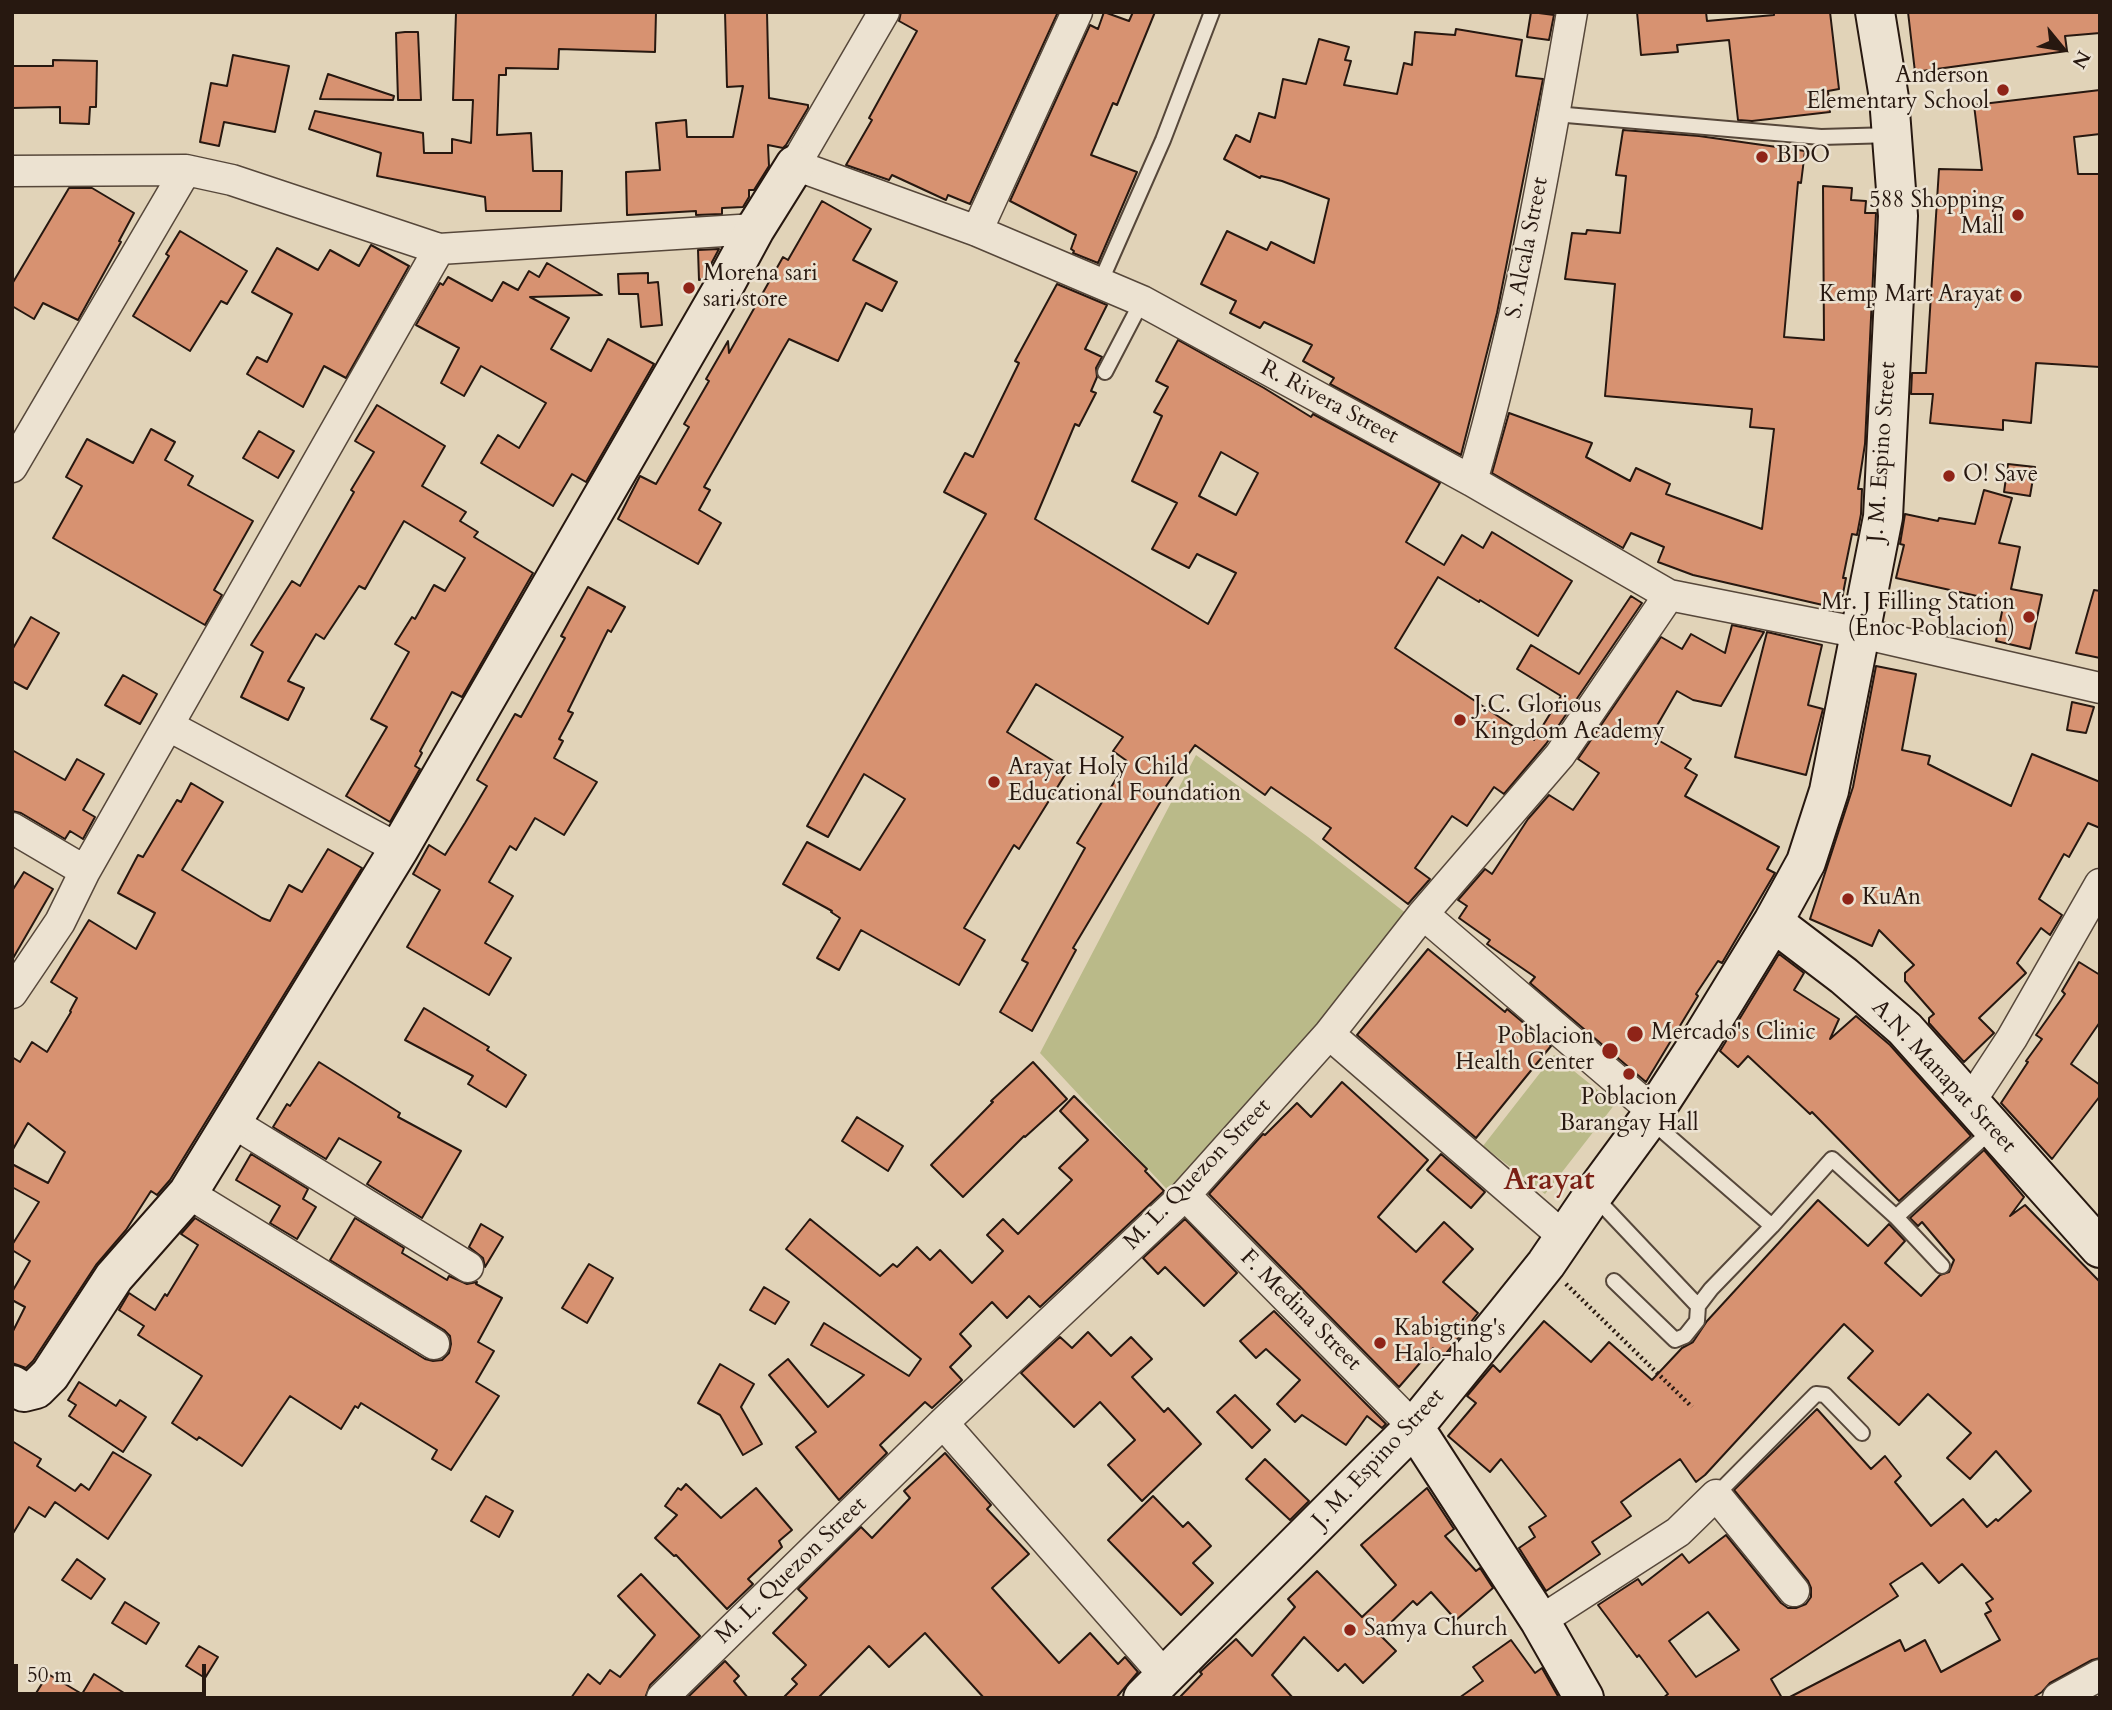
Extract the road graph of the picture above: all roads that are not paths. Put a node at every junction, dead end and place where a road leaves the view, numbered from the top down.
1 (884, 12) edge
2 (1077, 12) edge
3 (1212, 12) edge
4 (1572, 12) edge
5 (1875, 12) edge
6 (1555, 114) junction
7 (1892, 135) junction
8 (795, 164) junction
9 (186, 170) junction
10 (12, 171) edge
11 (755, 229) junction
12 (977, 231) junction
13 (439, 249) junction
14 (1100, 283) junction
15 (1142, 301) junction
16 (1105, 372) dead end
17 (12, 467) edge
18 (1472, 481) junction
19 (1669, 595) junction
20 (1861, 633) junction
21 (2100, 688) edge
22 (169, 726) junction
23 (12, 828) edge
24 (399, 849) junction
25 (85, 871) junction
26 (2100, 884) edge
27 (1423, 915) junction
28 (1773, 922) junction
29 (12, 993) edge
30 (1329, 1034) junction
31 (1652, 1115) junction
32 (1982, 1116) junction
33 (232, 1122) junction
34 (188, 1193) junction
35 (1185, 1195) junction
36 (1592, 1195) junction
37 (1896, 1217) junction
38 (1772, 1226) junction
39 (2100, 1248) edge
40 (1555, 1251) junction
41 (468, 1266) dead end
42 (1942, 1266) dead end
43 (1614, 1281) dead end
44 (1698, 1306) junction
45 (434, 1344) dead end
46 (12, 1385) edge
47 (943, 1423) junction
48 (1414, 1427) junction
49 (1862, 1433) dead end
50 (1716, 1495) junction
51 (1794, 1591) dead end
52 (1540, 1621) junction
53 (2100, 1675) edge
54 (1154, 1687) edge
55 (662, 1698) edge
56 (1584, 1698) edge
57 (2058, 1698) edge

1 - 8 street
2 - 12 street
3 - 14 lane
4 - 6 street, S. Alcala Street
5 - 7 street, J. M. Espino Street
6 - 7 lane
6 - 18 street, S. Alcala Street
7 - 20 street, J. M. Espino Street
8 - 11 street
8 - 12 street, R. Rivera Street
9 - 10 street
9 - 13 street
9 - 17 street
11 - 13 street
11 - 24 street
12 - 14 street, R. Rivera Street
13 - 22 street
14 - 15 street, R. Rivera Street
15 - 16 lane
15 - 18 street, R. Rivera Street
18 - 19 street, R. Rivera Street
19 - 20 street, R. Rivera Street
19 - 27 street, M. L. Quezon Street
20 - 21 street, R. Rivera Street
20 - 28 street, J. M. Espino Street
22 - 24 street
22 - 25 street
23 - 25 street
24 - 33 street
25 - 29 street
26 - 32 street
27 - 30 street, M. L. Quezon Street
27 - 31 street
28 - 31 street, J. M. Espino Street
28 - 32 street, A.N. Manapat Street
30 - 35 street, M. L. Quezon Street
30 - 40 street
31 - 36 street, J. M. Espino Street
31 - 38 lane
32 - 37 lane
32 - 39 street, A.N. Manapat Street
33 - 34 street
33 - 41 street
34 - 45 street
34 - 46 street
35 - 47 street, M. L. Quezon Street
35 - 48 street, F. Medina Street
36 - 40 street, J. M. Espino Street
36 - 44 lane
37 - 38 lane
37 - 42 lane
38 - 44 lane
40 - 48 street, J. M. Espino Street
43 - 44 lane
47 - 54 street
47 - 55 street, M. L. Quezon Street
48 - 52 street
48 - 54 street, J. M. Espino Street
49 - 50 lane
50 - 51 street
50 - 52 street
52 - 56 street
53 - 57 street

